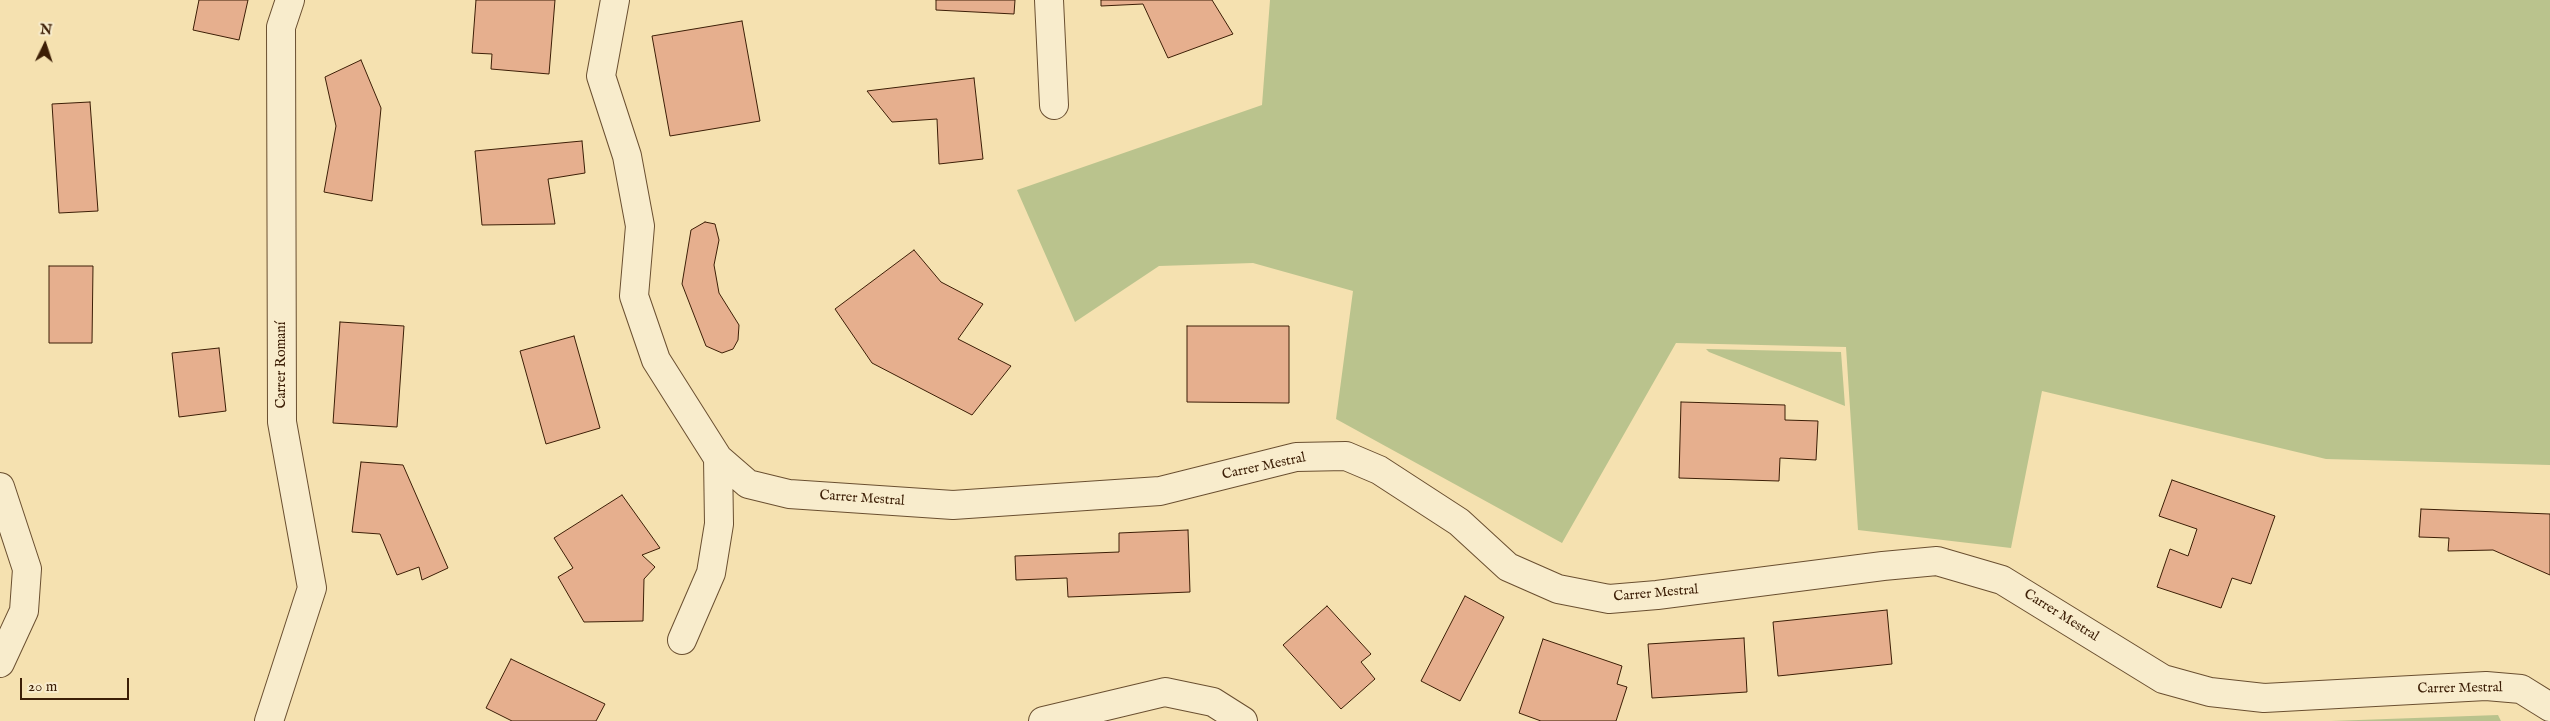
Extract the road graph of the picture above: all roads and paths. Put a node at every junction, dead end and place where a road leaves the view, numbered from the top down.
1 (290, 0) edge
2 (615, 0) edge
3 (1049, 0) edge
4 (1054, 105) dead end
5 (718, 458) junction
6 (0, 487) edge
7 (682, 640) dead end
8 (0, 663) edge
9 (2550, 707) edge
10 (270, 721) edge
11 (1043, 721) edge
12 (1244, 721) edge

1 - 10 street, Carrer Romaní
2 - 5 street
3 - 4 street
5 - 7 street
5 - 9 street, Carrer Mestral
6 - 8 street
11 - 12 street

